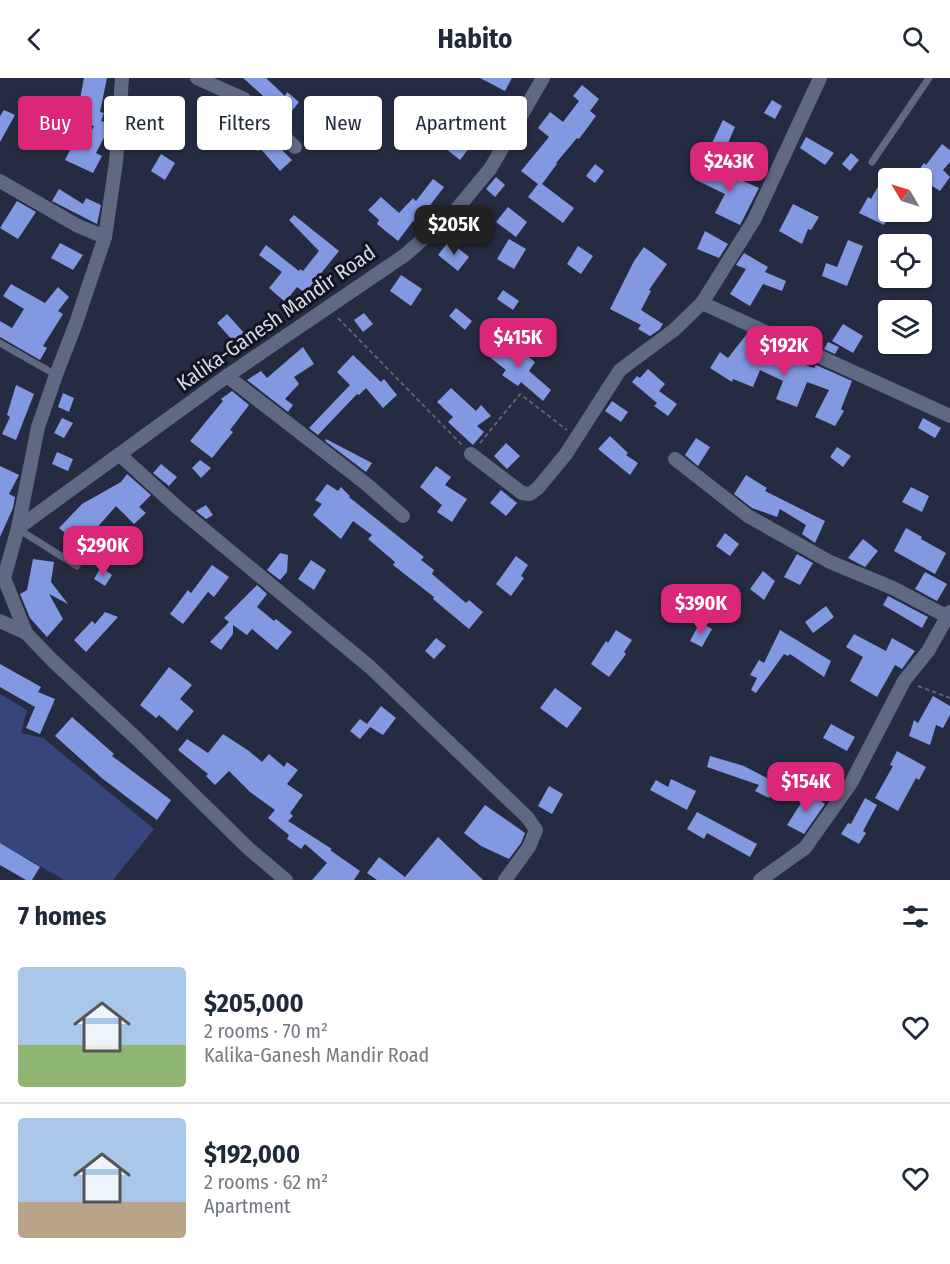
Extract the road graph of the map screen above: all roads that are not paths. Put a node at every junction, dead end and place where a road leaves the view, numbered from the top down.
1 (122, 78) edge
2 (197, 78) edge
3 (543, 78) edge
4 (820, 78) edge
5 (929, 78) edge
6 (295, 147) dead end
7 (872, 162) dead end
8 (0, 181) edge
9 (105, 237) junction
10 (702, 303) junction
11 (0, 343) edge
12 (56, 375) junction
13 (227, 376) junction
14 (950, 416) edge
15 (471, 454) road end
16 (120, 455) junction
17 (675, 459) dead end
18 (403, 516) dead end
19 (18, 528) junction
20 (76, 566) dead end
21 (2, 580) edge
22 (949, 614) edge
23 (0, 621) edge
24 (26, 633) junction
25 (286, 880) edge
26 (505, 880) edge
27 (760, 880) edge

1 - 9 street
2 - 6 street
3 - 13 street, Kalika-Ganesh Mandir Road
4 - 10 street
5 - 7 lane
8 - 9 street
9 - 12 street
10 - 14 street
10 - 15 street
11 - 12 lane
12 - 19 street
13 - 16 street, Kalika-Ganesh Mandir Road
13 - 18 street
16 - 19 street, Kalika-Ganesh Mandir Road
16 - 26 street
17 - 22 street
19 - 20 lane
19 - 21 street
21 - 24 street
22 - 27 street
23 - 24 street
24 - 25 street

